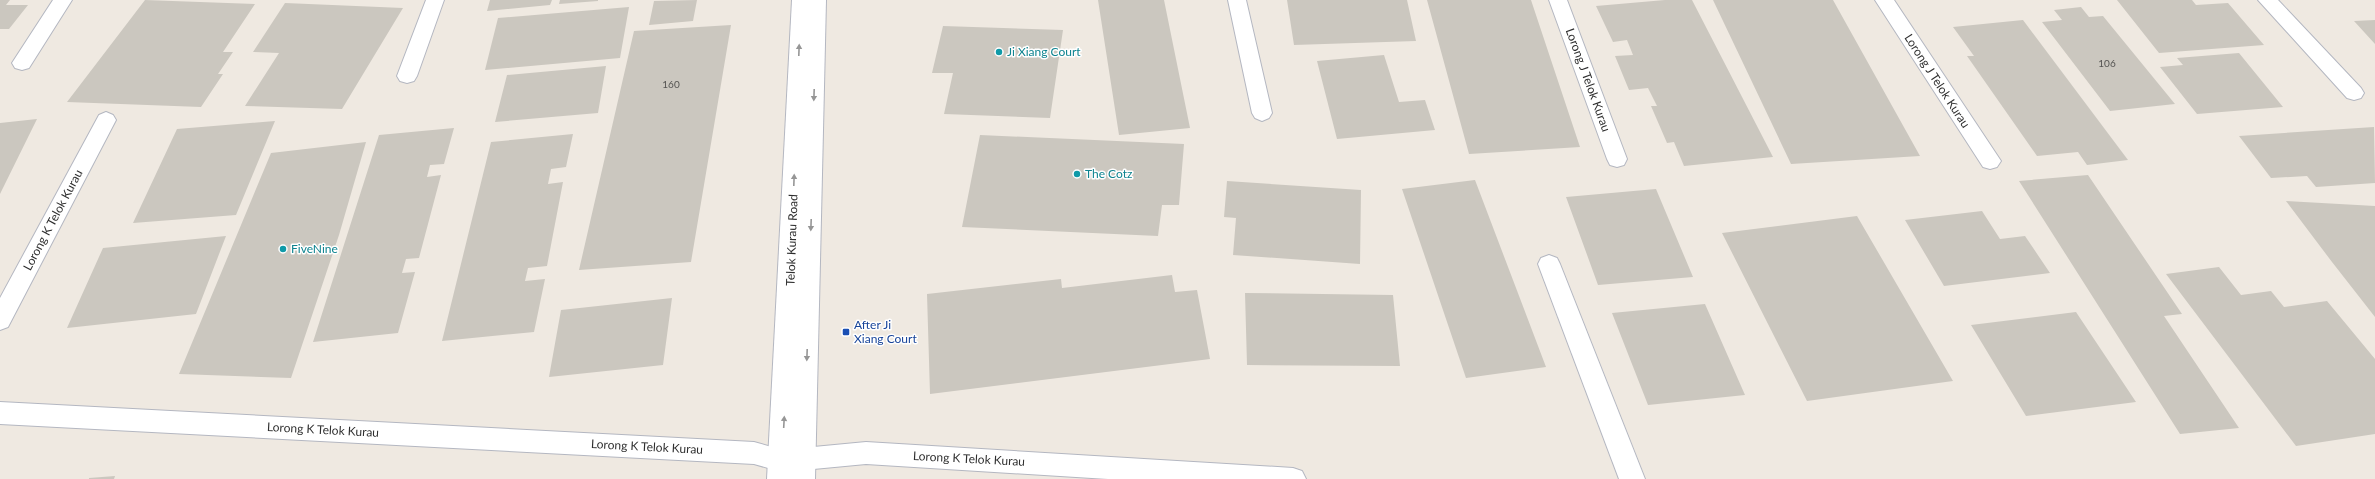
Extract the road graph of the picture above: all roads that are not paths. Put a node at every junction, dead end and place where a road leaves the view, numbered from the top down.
1 (63, 0) edge
2 (435, 0) edge
3 (801, 0) edge
4 (817, 0) edge
5 (1238, 0) edge
6 (1558, 0) edge
7 (1884, 0) edge
8 (2267, 0) edge
9 (22, 63) dead end
10 (407, 76) dead end
11 (2354, 93) dead end
12 (1262, 113) dead end
13 (106, 120) dead end
14 (1617, 159) dead end
15 (1990, 161) dead end
16 (1549, 264) dead end
17 (0, 320) edge
18 (0, 413) edge
19 (792, 469) edge
20 (1293, 479) edge
21 (1632, 479) edge

1 - 9 street
2 - 10 street
19 -> 3 street, Telok Kurau Road
4 -> 19 street, Telok Kurau Road
5 - 12 street
6 - 14 street, Lorong J Telok Kurau
7 - 15 street, Lorong J Telok Kurau
8 - 11 street
13 - 17 street, Lorong K Telok Kurau
16 - 21 street
18 - 19 street, Lorong K Telok Kurau
19 - 20 street, Lorong K Telok Kurau

